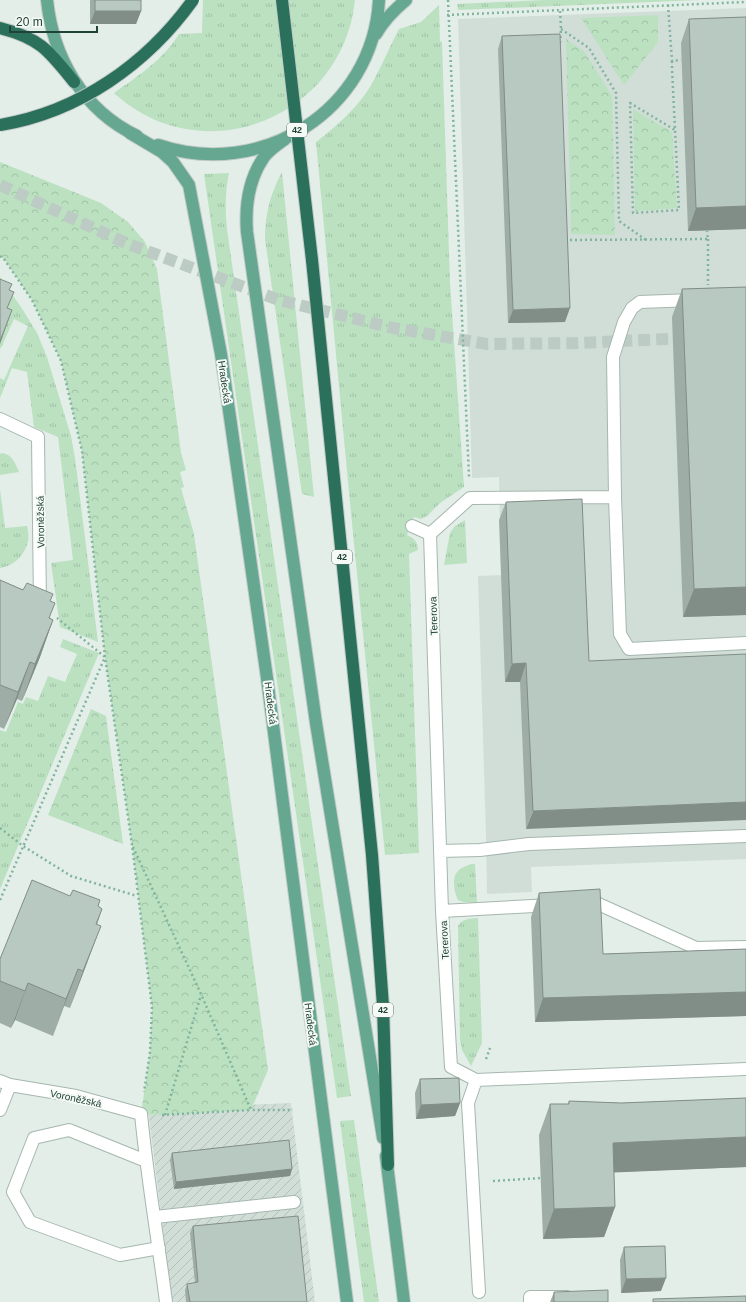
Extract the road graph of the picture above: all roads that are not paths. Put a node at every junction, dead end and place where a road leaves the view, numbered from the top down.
1 (47, 0) edge
2 (193, 0) edge
3 (282, 0) edge
4 (379, 0) edge
5 (406, 0) edge
6 (0, 28) edge
7 (370, 45) junction
8 (74, 82) junction
9 (0, 125) edge
10 (130, 133) junction
11 (285, 139) junction
12 (708, 299) edge
13 (0, 419) edge
14 (615, 497) junction
15 (412, 526) dead end
16 (430, 534) junction
17 (27, 599) edge
18 (746, 643) edge
19 (746, 836) edge
20 (440, 851) junction
21 (442, 911) junction
22 (746, 947) edge
23 (746, 1069) edge
24 (476, 1080) junction
25 (5, 1083) edge
26 (0, 1110) edge
27 (146, 1161) junction
28 (388, 1165) junction
29 (294, 1202) dead end
30 (155, 1217) junction
31 (159, 1248) junction
32 (480, 1292) dead end
33 (582, 1297) edge
34 (166, 1302) edge
35 (347, 1302) edge
36 (404, 1302) edge
37 (530, 1302) edge

1 - 8 main road
2 - 9 highway, bridge
3 - 28 highway, 42, bridge
4 - 7 main road
5 - 7 main road
6 - 8 highway
7 - 11 main road
8 - 10 main road
10 - 11 main road
10 - 35 main road, Hradecká
11 - 28 main road
12 - 14 street
13 - 17 street, Voroněžská
14 - 16 street
14 - 18 street
15 - 16 street
16 - 20 street, Tererova
19 - 20 street
20 - 21 street, Tererova
21 - 22 street
21 - 24 street, Tererova
23 - 24 street, Tererova
24 - 32 street
25 - 26 street, Voroněžská
25 - 27 street, Voroněžská
27 - 30 street
27 - 31 street
28 - 36 main road
29 - 30 street
30 - 31 street
31 - 34 street
33 - 37 street

